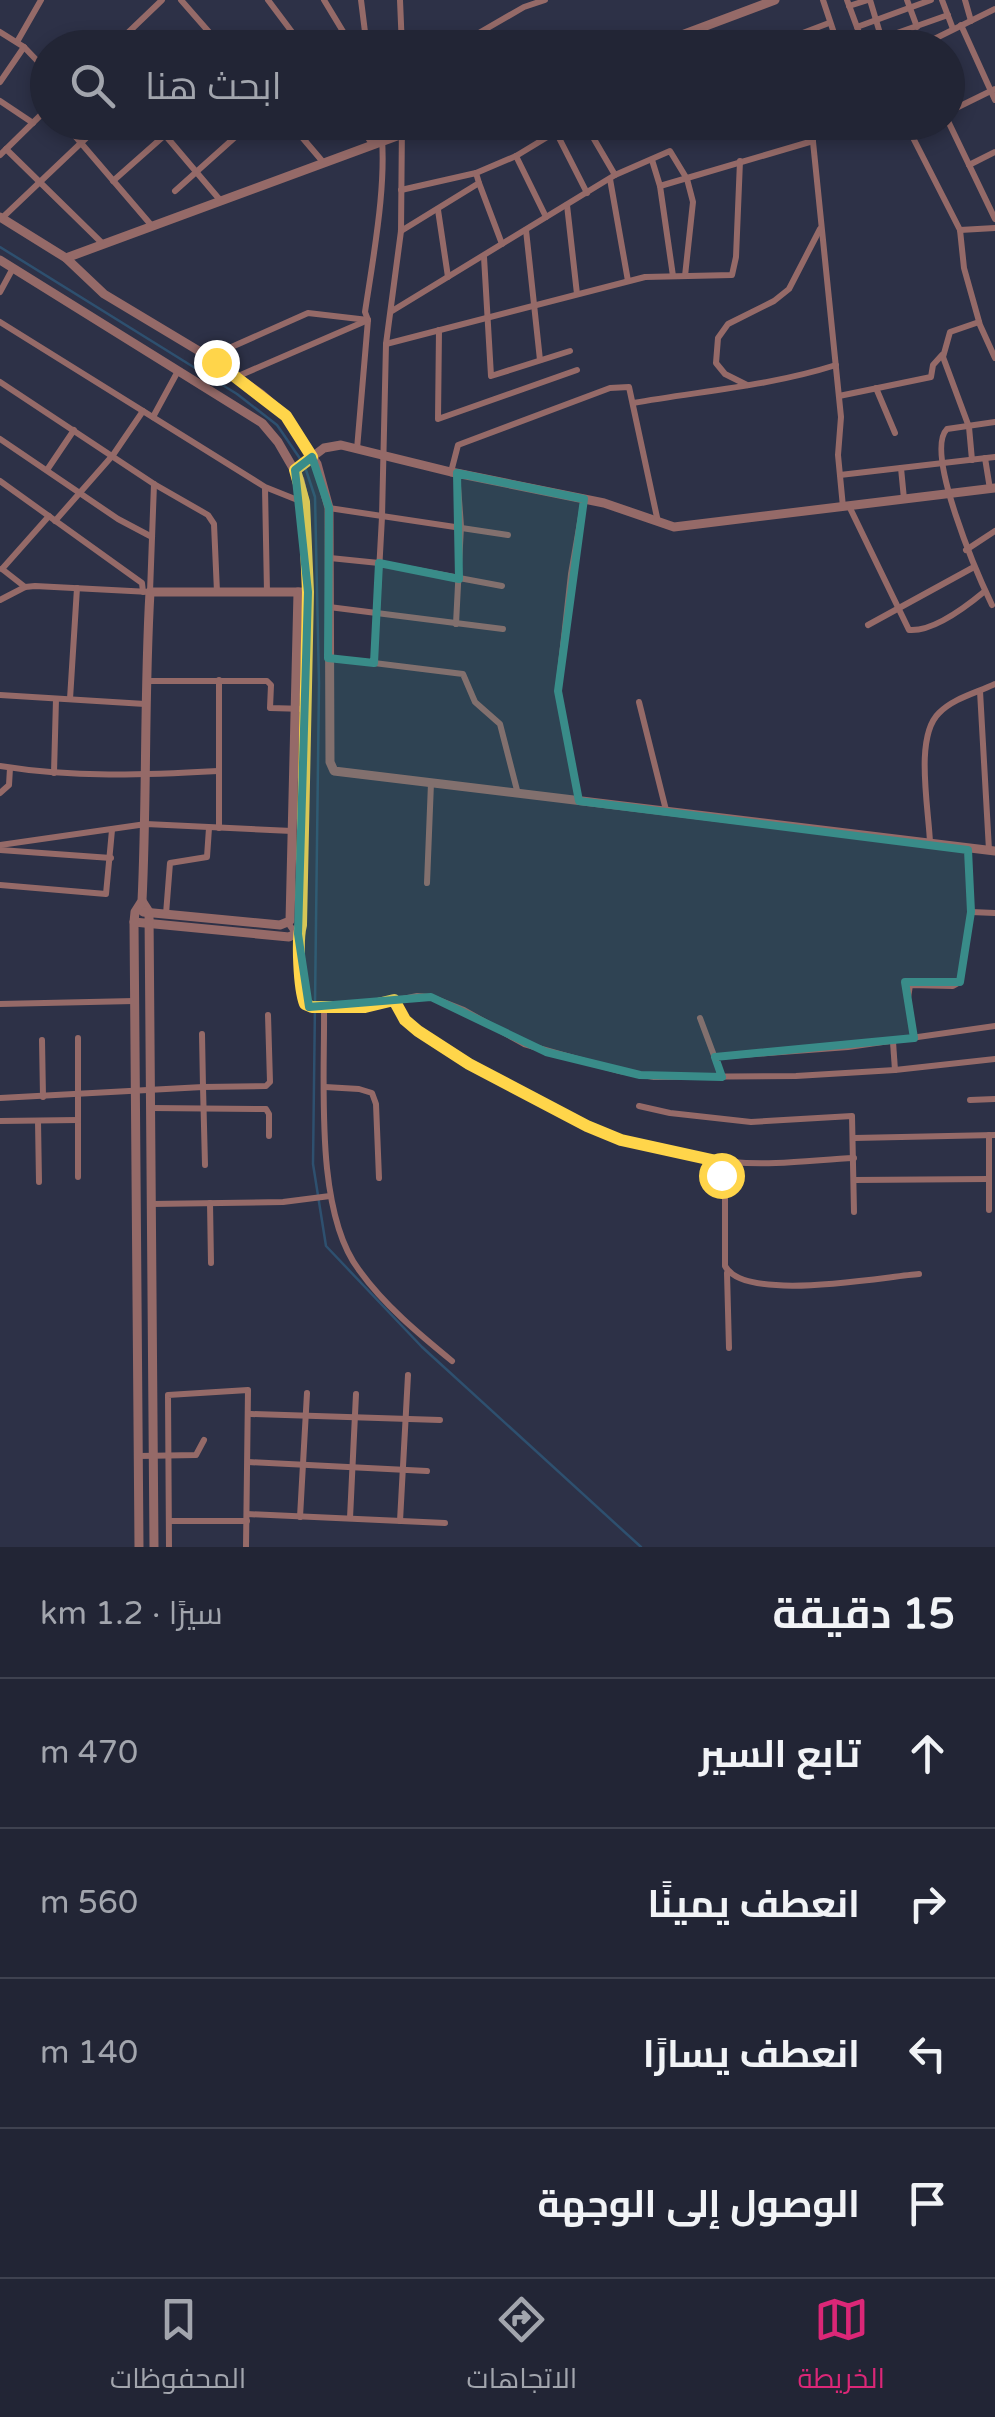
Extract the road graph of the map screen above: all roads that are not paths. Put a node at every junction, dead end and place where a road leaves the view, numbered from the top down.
1 (41, 0) edge
2 (162, 0) edge
3 (181, 0) edge
4 (268, 0) edge
5 (324, 0) edge
6 (361, 0) edge
7 (400, 0) edge
8 (545, 0) edge
9 (775, 0) edge
10 (823, 0) edge
11 (869, 0) edge
12 (931, 0) edge
13 (942, 0) edge
14 (966, 0) edge
15 (848, 3) edge
16 (908, 4) edge
17 (995, 9) edge
18 (948, 15) junction
19 (876, 19) junction
20 (971, 21) junction
21 (830, 23) junction
22 (857, 27) junction
23 (917, 27) junction
24 (957, 27) junction
25 (131, 30) edge
26 (207, 30) edge
27 (290, 30) edge
28 (342, 30) edge
29 (365, 30) edge
30 (401, 30) edge
31 (484, 30) edge
32 (695, 30) edge
33 (811, 30) edge
34 (833, 30) edge
35 (858, 30) edge
36 (879, 30) edge
37 (909, 30) edge
38 (951, 30) edge
39 (959, 30) edge
40 (0, 32) edge
41 (965, 41) edge
42 (20, 44) junction
43 (30, 54) edge
44 (0, 82) edge
45 (993, 90) edge
46 (995, 100) edge
47 (0, 101) edge
48 (965, 104) edge
49 (30, 121) edge
50 (30, 126) edge
51 (78, 140) edge
52 (84, 140) edge
53 (158, 140) edge
54 (168, 140) edge
55 (233, 140) edge
56 (304, 140) edge
57 (375, 140) edge
58 (379, 140) edge
59 (388, 140) edge
60 (402, 140) edge
61 (543, 140) edge
62 (560, 140) edge
63 (593, 140) edge
64 (914, 140) edge
65 (957, 140) edge
66 (813, 141) joint
67 (81, 143) junction
68 (379, 144) junction
69 (3, 152) edge
70 (995, 152) edge
71 (516, 156) junction
72 (652, 159) junction
73 (740, 161) junction
74 (323, 162) junction
75 (969, 165) junction
76 (197, 173) junction
77 (476, 174) junction
78 (612, 177) junction
79 (688, 179) junction
80 (113, 181) junction
81 (40, 182) junction
82 (478, 183) junction
83 (660, 186) junction
84 (402, 190) junction
85 (175, 192) dead end
86 (587, 192) junction
87 (220, 200) junction
88 (567, 204) junction
89 (438, 210) junction
90 (1, 217) edge
91 (546, 217) junction
92 (995, 219) edge
93 (152, 226) junction
94 (822, 226) junction
95 (995, 228) edge
96 (526, 230) junction
97 (960, 230) junction
98 (401, 231) junction
99 (104, 244) junction
100 (502, 244) junction
101 (484, 257) junction
102 (66, 258) junction
103 (0, 260) edge
104 (13, 268) junction
105 (673, 276) junction
106 (685, 276) junction
107 (448, 277) junction
108 (628, 281) junction
109 (0, 292) edge
110 (577, 294) junction
111 (532, 306) junction
112 (392, 311) junction
113 (368, 320) junction
114 (486, 320) junction
115 (0, 322) edge
116 (979, 322) junction
117 (439, 330) junction
118 (386, 344) junction
119 (570, 351) dead end
120 (943, 354) junction
121 (209, 358) junction
122 (995, 358) edge
123 (540, 360) junction
124 (836, 364) junction
125 (577, 370) dead end
126 (178, 372) junction
127 (236, 377) junction
128 (0, 382) edge
129 (747, 386) junction
130 (876, 388) junction
131 (839, 396) junction
132 (633, 404) junction
133 (143, 411) junction
134 (153, 417) junction
135 (995, 422) edge
136 (969, 427) junction
137 (74, 430) junction
138 (896, 433) dead end
139 (0, 438) edge
140 (358, 449) junction
141 (112, 455) junction
142 (382, 455) junction
143 (312, 457) junction
144 (995, 457) edge
145 (985, 458) junction
146 (972, 460) junction
147 (944, 463) junction
148 (901, 468) junction
149 (47, 470) junction
150 (295, 470) junction
151 (454, 473) junction
152 (840, 475) junction
153 (0, 482) edge
154 (154, 484) junction
155 (265, 487) junction
156 (992, 489) edge
157 (80, 493) junction
158 (950, 494) junction
159 (584, 499) junction
160 (904, 500) junction
161 (304, 502) junction
162 (846, 506) junction
163 (329, 508) junction
164 (382, 517) junction
165 (52, 518) junction
166 (658, 522) junction
167 (460, 526) junction
168 (995, 531) edge
169 (508, 535) dead end
170 (152, 537) junction
171 (966, 550) junction
172 (330, 558) junction
173 (380, 563) junction
174 (974, 567) junction
175 (1, 568) edge
176 (460, 579) junction
177 (502, 586) dead end
178 (24, 587) junction
179 (77, 588) junction
180 (985, 590) junction
181 (146, 592) junction
182 (217, 592) junction
183 (267, 592) junction
184 (303, 592) junction
185 (0, 600) edge
186 (992, 605) dead end
187 (329, 607) junction
188 (898, 610) junction
189 (378, 613) junction
190 (456, 624) junction
191 (868, 625) dead end
192 (503, 629) dead end
193 (328, 658) junction
194 (374, 663) junction
195 (219, 680) junction
196 (146, 681) junction
197 (994, 686) edge
198 (980, 691) junction
199 (0, 695) edge
200 (56, 699) junction
201 (70, 699) junction
202 (639, 702) dead end
203 (145, 704) junction
204 (301, 709) junction
205 (0, 766) edge
206 (10, 768) junction
207 (218, 771) junction
208 (54, 773) junction
209 (146, 774) junction
210 (432, 784) junction
211 (0, 792) edge
212 (518, 794) junction
213 (579, 801) junction
214 (666, 812) junction
215 (146, 824) junction
216 (214, 828) junction
217 (112, 830) junction
218 (298, 831) junction
219 (930, 843) junction
220 (0, 848) edge
221 (968, 850) junction
222 (992, 852) edge
223 (110, 858) junction
224 (427, 883) dead end
225 (0, 885) edge
226 (142, 901) junction
227 (970, 912) junction
228 (995, 912) edge
229 (166, 914) junction
230 (134, 917) junction
231 (149, 918) junction
232 (288, 923) junction
233 (298, 934) junction
234 (394, 1000) junction
235 (134, 1001) junction
236 (0, 1004) edge
237 (318, 1008) junction
238 (268, 1015) dead end
239 (700, 1018) dead end
240 (995, 1026) edge
241 (202, 1034) dead end
242 (78, 1038) dead end
243 (914, 1038) junction
244 (42, 1040) dead end
245 (892, 1041) junction
246 (715, 1058) junction
247 (995, 1059) edge
248 (895, 1070) junction
249 (722, 1077) junction
250 (202, 1087) junction
251 (324, 1087) junction
252 (150, 1088) junction
253 (134, 1090) junction
254 (43, 1096) junction
255 (78, 1096) junction
256 (0, 1098) edge
257 (995, 1098) edge
258 (970, 1100) dead end
259 (639, 1106) dead end
260 (150, 1108) junction
261 (204, 1108) junction
262 (78, 1120) junction
263 (0, 1121) edge
264 (38, 1121) junction
265 (992, 1134) edge
266 (269, 1136) dead end
267 (854, 1138) junction
268 (854, 1158) junction
269 (712, 1160) junction
270 (205, 1165) dead end
271 (78, 1177) dead end
272 (379, 1178) dead end
273 (989, 1179) junction
274 (854, 1180) junction
275 (39, 1182) dead end
276 (326, 1197) junction
277 (210, 1203) junction
278 (151, 1204) junction
279 (989, 1210) dead end
280 (854, 1212) dead end
281 (211, 1263) dead end
282 (136, 1272) junction
283 (152, 1272) junction
284 (727, 1272) junction
285 (919, 1274) dead end
286 (729, 1348) dead end
287 (452, 1361) dead end
288 (408, 1375) dead end
289 (307, 1393) dead end
290 (356, 1394) dead end
291 (251, 1414) dead end
292 (306, 1415) junction
293 (355, 1417) junction
294 (406, 1419) junction
295 (440, 1420) dead end
296 (204, 1440) dead end
297 (138, 1456) junction
298 (153, 1456) junction
299 (167, 1456) junction
300 (248, 1462) junction
301 (303, 1464) junction
302 (352, 1467) junction
303 (403, 1470) junction
304 (427, 1471) dead end
305 (138, 1481) junction
306 (153, 1481) junction
307 (300, 1516) junction
308 (247, 1518) junction
309 (350, 1519) junction
310 (169, 1521) junction
311 (400, 1521) junction
312 (445, 1523) dead end
313 (138, 1547) edge
314 (154, 1547) edge
315 (169, 1547) edge
316 (246, 1547) edge

1 - 42 street
2 - 25 street
3 - 26 street
4 - 27 street
5 - 28 street
6 - 29 street
7 - 30 street
8 - 31 street
9 - 32 street
10 - 21 street
11 - 15 street
11 - 19 street
12 - 16 street
13 - 18 street
14 - 20 street
15 - 22 street
16 - 19 street
16 - 23 street
17 - 20 street
18 - 23 street
18 - 24 street
19 - 22 street
19 - 36 street
20 - 24 street
21 - 33 street
21 - 34 street
22 - 35 street
23 - 37 street
24 - 38 street
24 - 39 street
40 - 42 street
41 - 45 street
42 - 43 street
42 - 44 street
45 - 46 street
45 - 48 street
47 - 49 street
50 - 69 street
51 - 67 street
52 - 67 street
53 - 80 street
54 - 76 street
55 - 76 street
56 - 74 street
57 - 68 street
58 - 68 street
59 - 68 street
60 - 84 street
61 - 71 street
62 - 86 street
63 - 78 street
64 - 97 street
65 - 75 street
66 - 73 street
66 - 94 street
67 - 80 street
67 - 81 street
68 - 74 street
68 - 113 street
69 - 81 street
70 - 75 street
71 - 77 street
71 - 91 street
72 - 78 street
72 - 79 street
72 - 83 street
73 - 79 street
73 - 106 street
74 - 87 street
75 - 92 street
76 - 85 street
76 - 87 street
77 - 82 street
77 - 84 street
78 - 86 street
78 - 108 street
79 - 83 street
79 - 106 street
80 - 93 street
81 - 90 street
81 - 99 street
82 - 89 street
82 - 100 street
83 - 105 street
84 - 98 street
86 - 88 street
87 - 93 street
88 - 91 street
88 - 110 street
89 - 98 street
89 - 107 street
90 - 102 street
91 - 96 street
93 - 99 street
94 - 124 street
94 - 129 street
95 - 97 street
96 - 100 street
96 - 111 street
97 - 116 street
98 - 112 street
99 - 102 street
100 - 101 street
101 - 107 street
101 - 114 street
102 - 121 street
103 - 104 street
104 - 109 street
104 - 126 street
105 - 106 street
105 - 108 street
107 - 112 street
108 - 110 street
110 - 111 street
111 - 114 street
111 - 123 street
112 - 118 street
113 - 121 street
113 - 127 street
113 - 140 street
114 - 117 street
114 - 123 street
115 - 133 street
116 - 120 street
116 - 122 street
117 - 118 street
117 - 125 street
118 - 142 street
119 - 123 street
120 - 130 street
120 - 136 street
121 - 127 street
124 - 129 street
124 - 131 street
126 - 134 street
126 - 150 street
127 - 143 street
128 - 137 street
129 - 132 street
130 - 131 street
130 - 138 street
131 - 152 street
132 - 151 street
132 - 166 street
133 - 134 street
133 - 141 street
134 - 155 street
135 - 136 street
136 - 146 street
136 - 147 street
137 - 141 street
137 - 149 street
139 - 149 street
140 - 142 street
140 - 143 street
141 - 154 street
141 - 157 street
142 - 151 street
142 - 164 street
143 - 150 street
143 - 163 street
144 - 145 street
145 - 146 street
145 - 156 street
146 - 147 street
147 - 148 street
147 - 158 street
148 - 152 street
148 - 160 street
149 - 157 street
150 - 161 street
151 - 159 street
151 - 167 street
152 - 162 street
153 - 165 street
154 - 170 street
154 - 182 street
155 - 161 street
155 - 183 street
156 - 158 street
157 - 165 street
157 - 170 street
158 - 160 street
158 - 171 street
159 - 166 street
159 - 213 street
160 - 162 street
161 - 184 street
162 - 166 street
162 - 188 street
163 - 164 street
163 - 172 street
164 - 167 street
164 - 173 street
165 - 175 street
165 - 181 street
167 - 169 street
167 - 176 street
168 - 171 street
170 - 181 street
171 - 174 street
172 - 173 street
172 - 187 street
173 - 176 street
173 - 189 street
174 - 180 street
174 - 188 street
175 - 178 street
176 - 177 street
176 - 190 street
178 - 179 street
178 - 185 street
179 - 181 street
179 - 201 street
180 - 186 street
180 - 188 street
181 - 182 street
181 - 196 street
182 - 183 street
183 - 184 street
184 - 204 street
187 - 189 street
187 - 193 street
188 - 191 street
189 - 190 street
189 - 194 street
190 - 192 street
193 - 194 street
193 - 210 street
194 - 212 street
195 - 196 street
195 - 204 street
195 - 207 street
196 - 203 street
197 - 198 street
198 - 219 street
198 - 222 street
199 - 200 street
200 - 201 street
200 - 208 street
201 - 203 street
202 - 214 street
203 - 209 street
204 - 218 street
205 - 206 street
206 - 208 street
206 - 211 street
207 - 209 street
207 - 216 street
208 - 209 street
209 - 215 street
210 - 212 street
210 - 224 street
212 - 213 street
213 - 214 street
214 - 219 street
215 - 216 street
215 - 217 street
215 - 226 street
216 - 218 street
216 - 229 street
217 - 220 street
217 - 223 street
218 - 232 street
218 - 233 street
219 - 221 street
220 - 223 street
221 - 222 street
221 - 227 street
223 - 225 street
226 - 230 street
226 - 231 street
227 - 228 street
227 - 243 street
229 - 231 street
229 - 232 street
230 - 231 street
230 - 235 street
231 - 233 street
231 - 252 street
232 - 233 street
233 - 237 street
234 - 237 street
234 - 249 street
234 - 269 street
235 - 236 street
235 - 253 street
237 - 251 street
238 - 250 street
239 - 246 street
240 - 243 street
241 - 250 street
242 - 255 street
243 - 245 street
244 - 254 street
245 - 246 street
245 - 248 street
246 - 249 street
247 - 248 street
248 - 249 street
250 - 252 street
250 - 261 street
251 - 272 street
251 - 276 street
252 - 253 street
252 - 260 street
253 - 255 street
253 - 282 street
254 - 255 street
254 - 256 street
255 - 262 street
257 - 258 street
259 - 267 street
260 - 261 street
260 - 278 street
261 - 266 street
261 - 270 street
262 - 264 street
262 - 271 street
263 - 264 street
264 - 275 street
265 - 267 street
265 - 273 street
267 - 268 street
268 - 269 street
268 - 274 street
269 - 284 street
273 - 274 street
273 - 279 street
274 - 280 street
276 - 277 street
276 - 287 street
277 - 278 street
277 - 281 street
278 - 283 street
282 - 283 street
282 - 297 street
283 - 298 street
284 - 285 street
284 - 286 street
288 - 294 street
289 - 292 street
290 - 293 street
291 - 292 street
292 - 293 street
292 - 301 street
293 - 294 street
293 - 302 street
294 - 295 street
294 - 303 street
296 - 299 street
297 - 298 street
297 - 305 street
298 - 299 street
298 - 306 street
299 - 300 street
299 - 310 street
300 - 301 street
300 - 308 street
301 - 302 street
301 - 307 street
302 - 303 street
302 - 309 street
303 - 304 street
303 - 311 street
305 - 306 street
305 - 313 street
306 - 314 street
307 - 308 street
307 - 309 street
308 - 310 street
308 - 316 street
309 - 311 street
310 - 315 street
311 - 312 street

